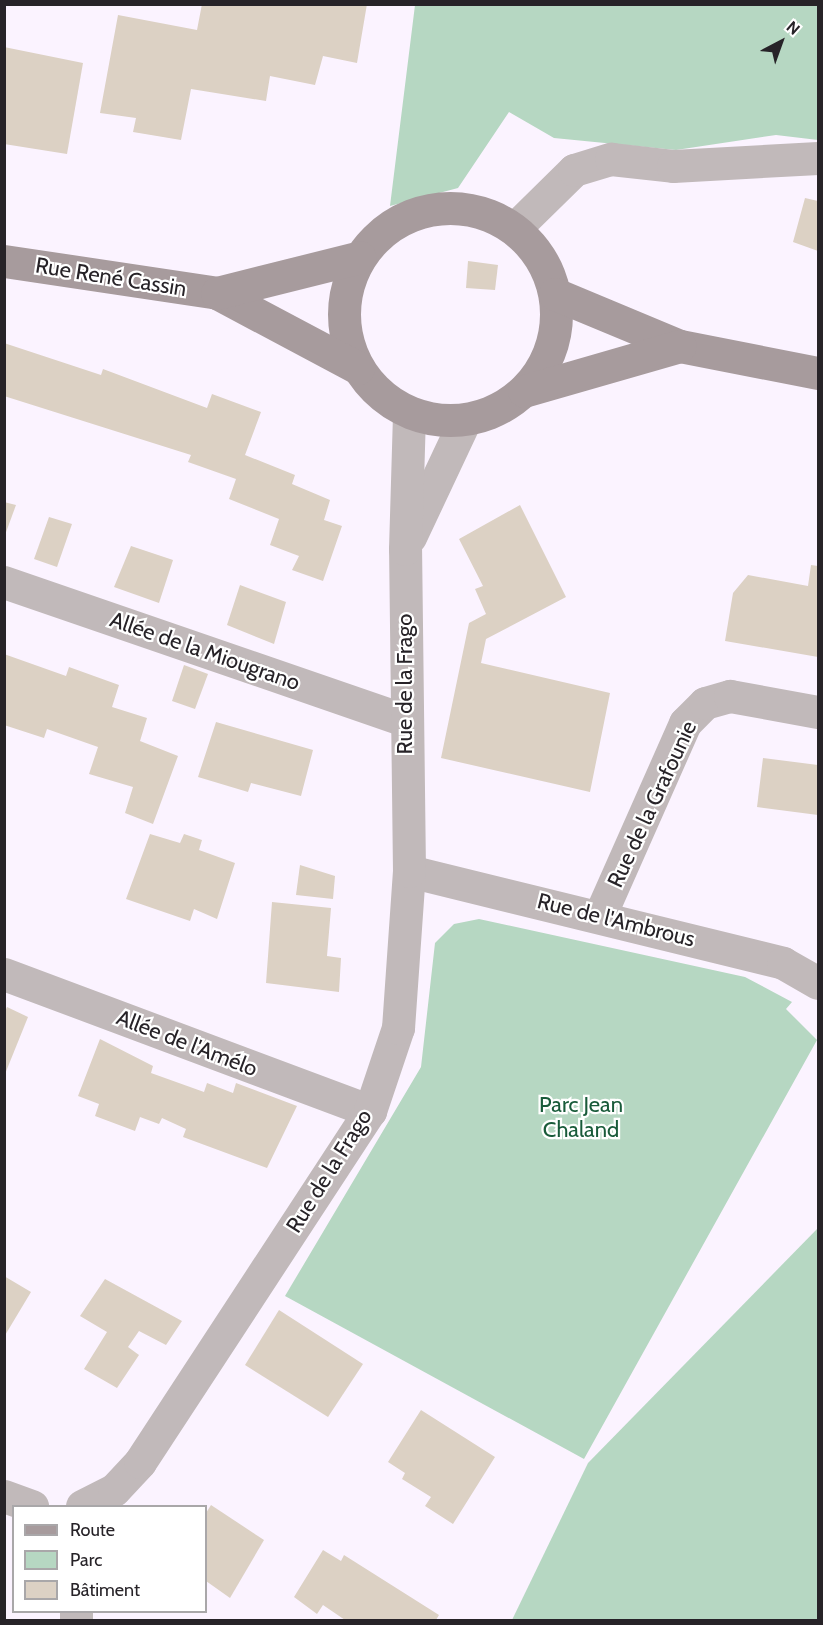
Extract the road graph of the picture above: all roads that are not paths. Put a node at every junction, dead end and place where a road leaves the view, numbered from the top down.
1 (819, 158) edge
2 (514, 229) junction
3 (360, 257) junction
4 (4, 261) edge
5 (216, 293) junction
6 (555, 294) junction
7 (680, 346) junction
8 (358, 368) junction
9 (819, 373) edge
10 (524, 391) junction
11 (409, 413) junction
12 (465, 420) junction
13 (405, 549) junction
14 (4, 582) edge
15 (819, 712) edge
16 (405, 720) junction
17 (409, 871) junction
18 (600, 915) junction
19 (4, 974) edge
20 (819, 983) edge
21 (370, 1112) junction
22 (4, 1496) edge
23 (29, 1505) edge
24 (84, 1505) edge

1 - 2 street
2 - 3 main road
2 - 6 main road
3 - 5 main road
3 - 8 main road
4 - 5 main road, Rue René Cassin
5 - 8 main road
6 - 7 main road
6 - 10 main road
7 - 9 main road
7 - 10 main road
8 - 11 main road
10 - 12 main road
11 - 12 main road
11 - 13 street, Rue de la Frago
12 - 13 street
13 - 16 street, Rue de la Frago
14 - 16 street, Allée de la Miougrano
15 - 18 street, Rue de la Grafounie
16 - 17 street, Rue de la Frago
17 - 18 street, Rue de l'Ambrous
17 - 21 street, Rue de la Frago
18 - 20 street, Rue de l'Ambrous
19 - 21 street, Allée de l'Amélo
21 - 24 street, Rue de la Frago
22 - 23 street

